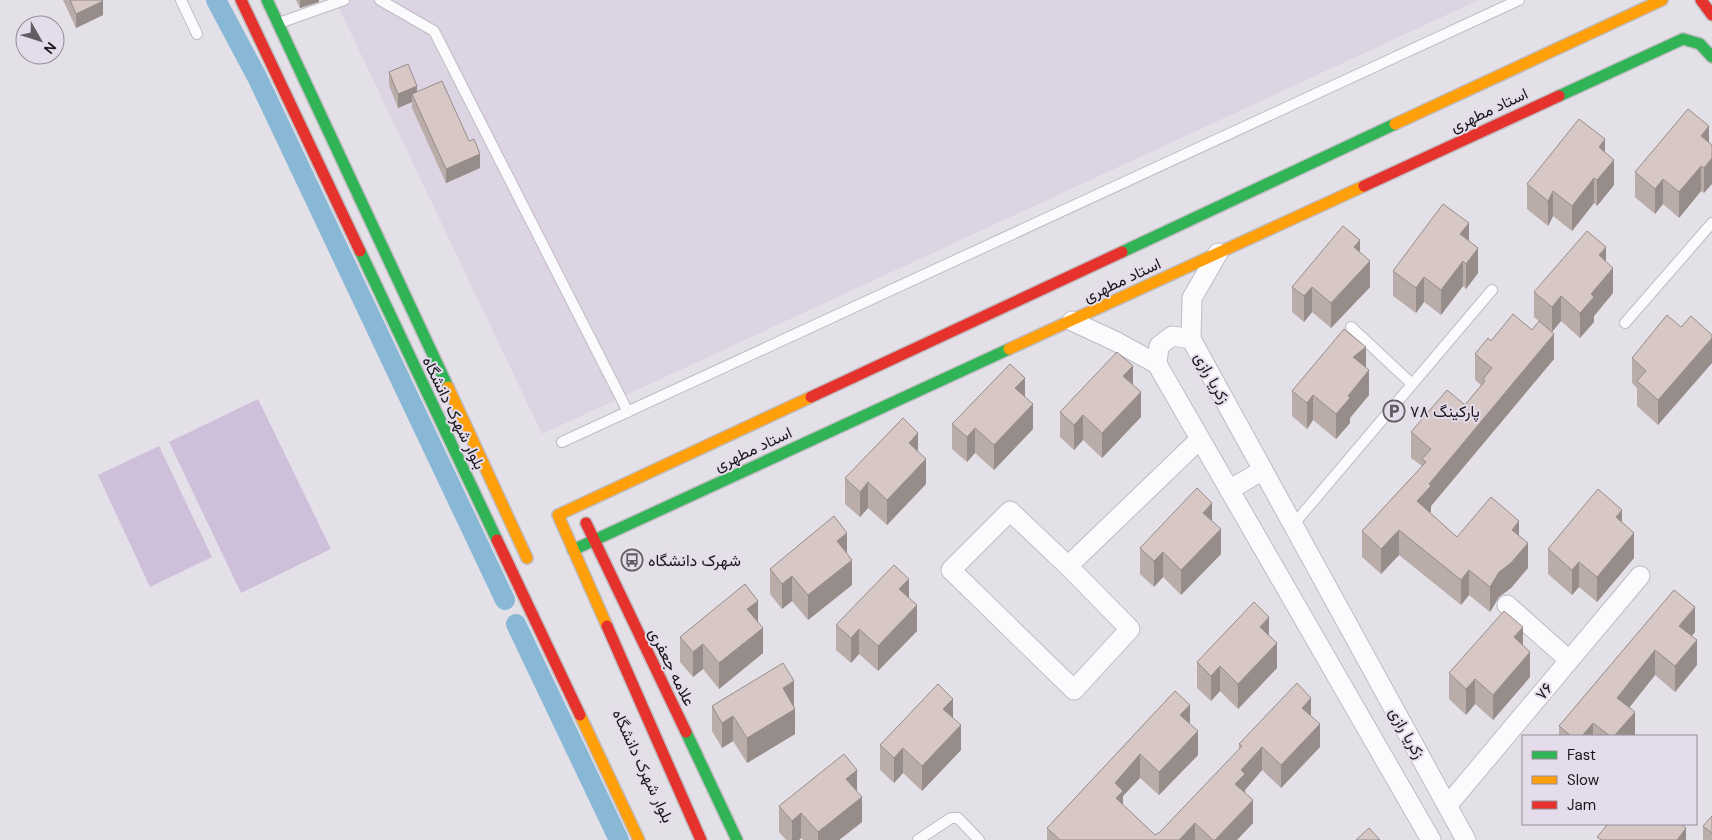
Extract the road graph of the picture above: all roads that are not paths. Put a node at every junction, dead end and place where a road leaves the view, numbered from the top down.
1 (181, 0) edge
2 (241, 0) edge
3 (267, 0) edge
4 (344, 0) edge
5 (380, 0) edge
6 (1519, 0) edge
7 (1662, 0) edge
8 (1700, 0) edge
9 (1712, 15) edge
10 (278, 24) junction
11 (197, 34) dead end
12 (1712, 57) edge
13 (1712, 223) edge
14 (1218, 254) junction
15 (1492, 290) dead end
16 (1072, 321) junction
17 (1625, 323) dead end
18 (1351, 327) dead end
19 (1191, 339) junction
20 (1157, 364) junction
21 (1412, 384) junction
22 (628, 412) junction
23 (1200, 439) junction
24 (562, 442) dead end
25 (1263, 470) junction
26 (1229, 490) junction
27 (579, 507) junction
28 (1293, 525) junction
29 (593, 540) junction
30 (573, 550) junction
31 (530, 565) dead end
32 (1068, 566) junction
33 (1640, 576) dead end
34 (1506, 605) dead end
35 (1570, 660) junction
36 (1426, 768) junction
37 (1399, 783) junction
38 (1447, 806) junction
39 (639, 840) edge
40 (701, 840) edge
41 (737, 840) edge
42 (918, 840) edge
43 (979, 840) edge
44 (1431, 840) edge
45 (1466, 840) edge

1 - 11 lane
2 - 39 street, بلوار شهرک دانشگاه
3 - 10 street, بلوار شهرک دانشگاه
4 - 10 lane
5 - 22 lane
6 - 22 lane
7 - 27 street, استاد مطهری
8 - 9 street
10 - 31 street, بلوار شهرک دانشگاه
12 - 14 street, استاد مطهری
13 - 17 lane
14 - 16 street, استاد مطهری
14 - 19 street
15 - 21 lane
16 - 20 street
16 - 29 street, استاد مطهری
18 - 21 lane
19 - 20 street, زکریا رازی
19 - 25 street, زکریا رازی
20 - 23 street, زکریا رازی
21 - 28 lane
22 - 24 lane
23 - 26 street, زکریا رازی
23 - 32 street
25 - 26 street
25 - 28 street, زکریا رازی
26 - 37 street, زکریا رازی
27 - 29 street, علامه جعفری
27 - 30 street, استاد مطهری
28 - 36 street, زکریا رازی
29 - 30 street, استاد مطهری
29 - 41 street, علامه جعفری
30 - 40 street
32 - 32 street
33 - 35 street, ۷۶
34 - 35 street
35 - 38 street, ۷۶
36 - 37 street
36 - 38 street, زکریا رازی
37 - 44 street, زکریا رازی
38 - 45 street, زکریا رازی
42 - 43 lane

